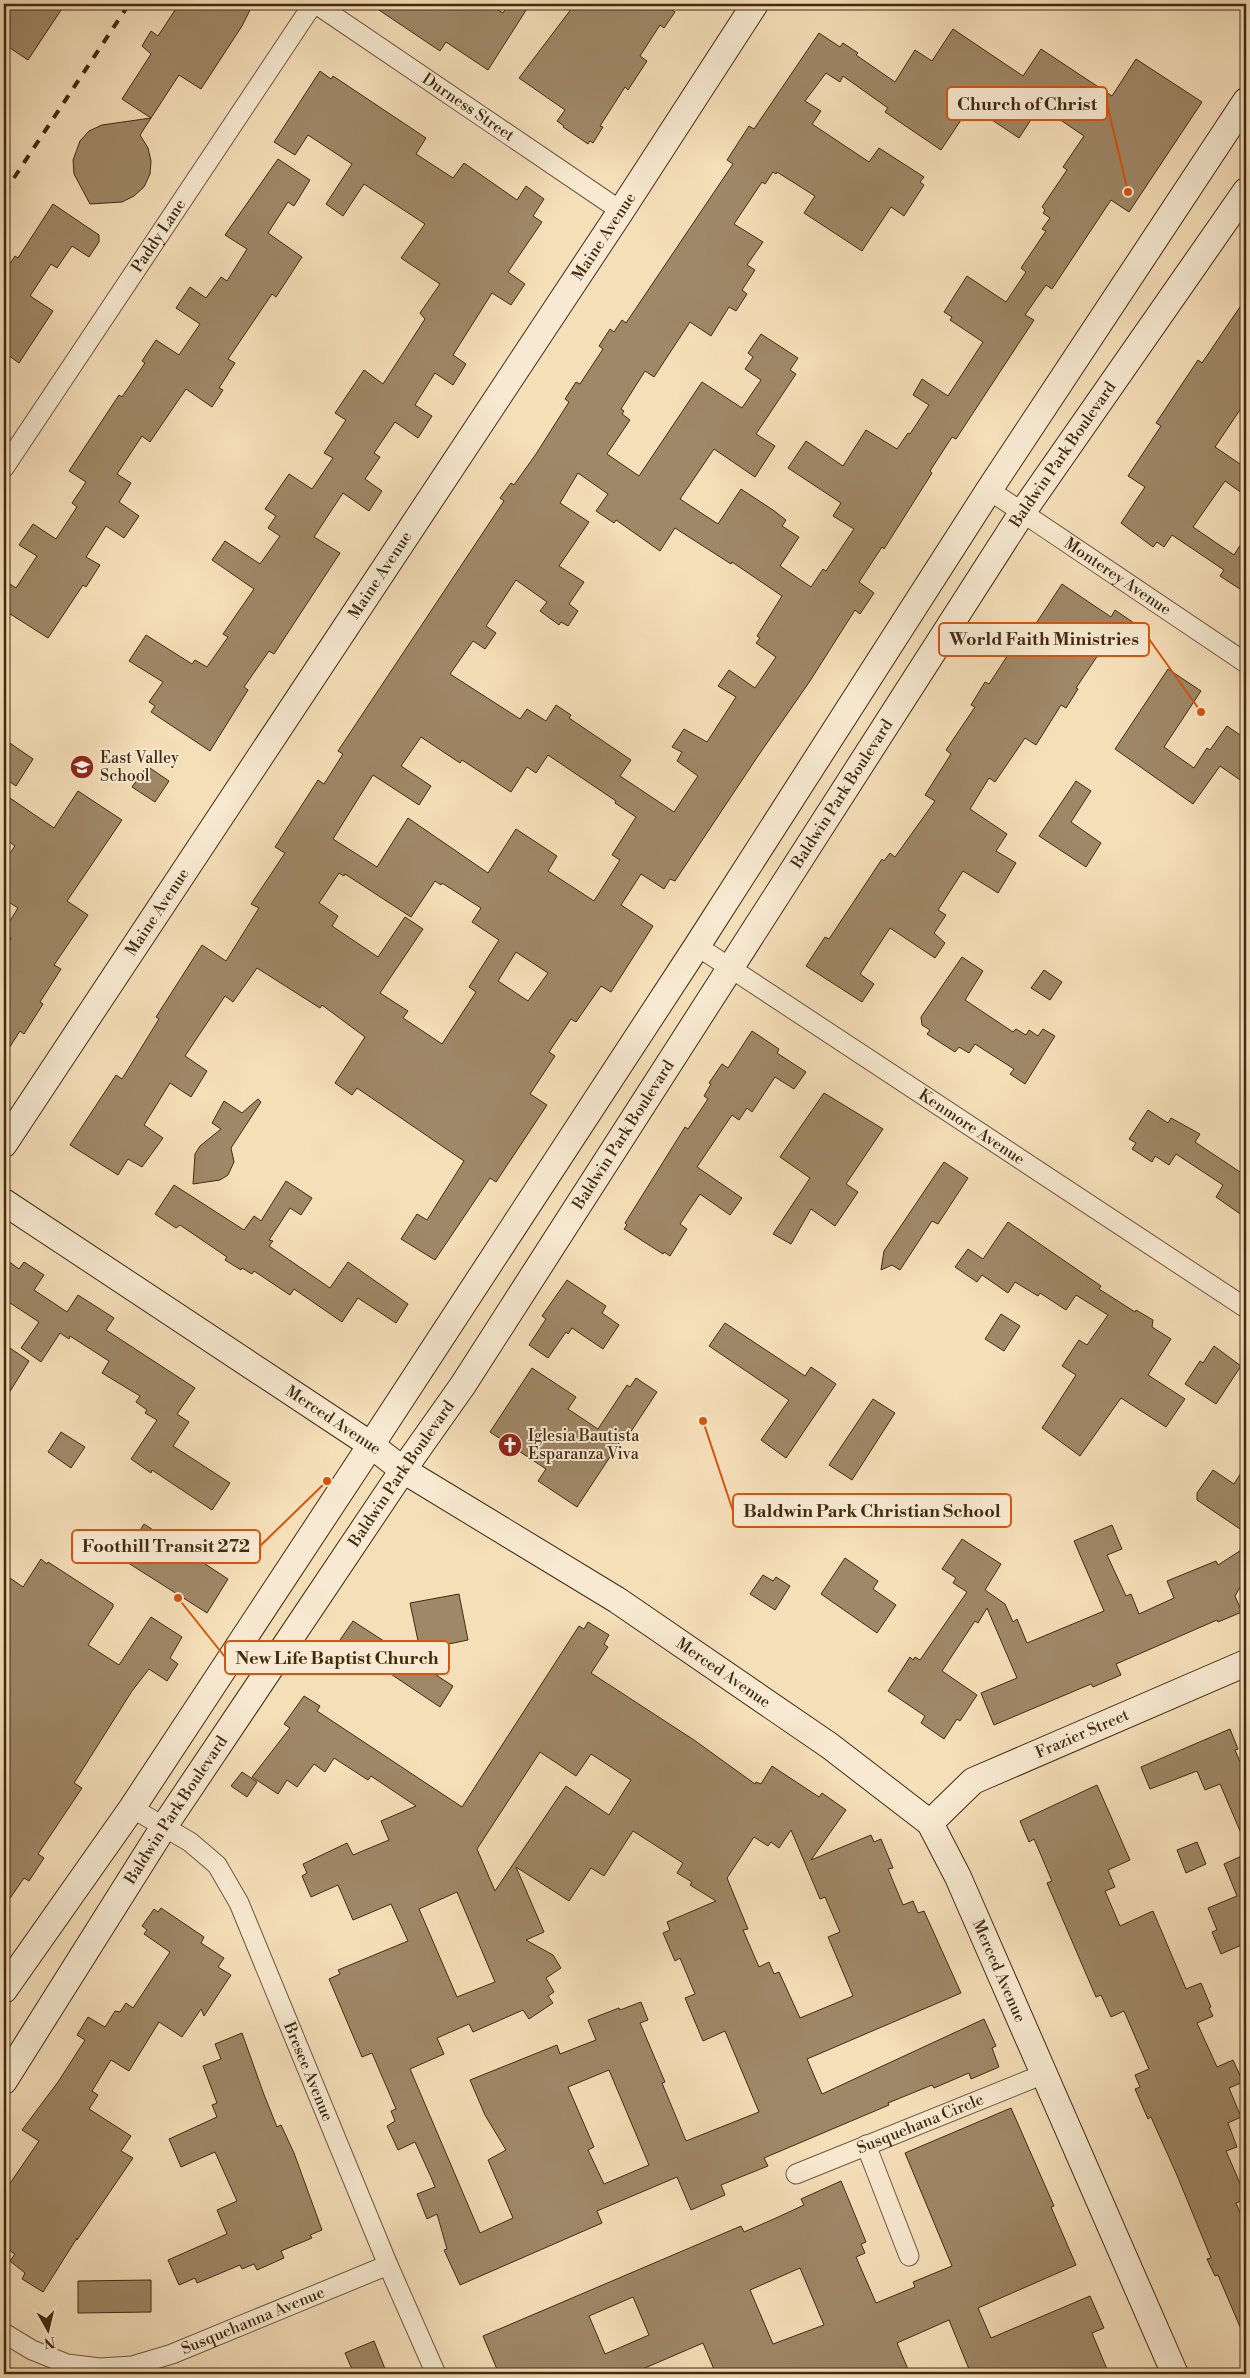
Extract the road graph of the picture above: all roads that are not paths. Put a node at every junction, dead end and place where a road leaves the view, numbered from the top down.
1 (314, 4) edge
2 (755, 4) edge
3 (1246, 101) edge
4 (1246, 191) edge
5 (621, 211) junction
6 (4, 468) edge
7 (989, 490) junction
8 (1022, 513) junction
9 (1246, 663) edge
10 (697, 946) junction
11 (731, 968) junction
12 (4, 1144) edge
13 (4, 1202) edge
14 (1246, 1308) edge
15 (371, 1445) junction
16 (403, 1470) junction
17 (1246, 1663) edge
18 (132, 1808) junction
19 (930, 1822) junction
20 (165, 1826) junction
21 (4, 1990) edge
22 (1044, 2074) junction
23 (4, 2081) edge
24 (866, 2145) junction
25 (796, 2174) dead end
26 (909, 2256) dead end
27 (388, 2264) junction
28 (4, 2332) edge
29 (436, 2374) edge
30 (1175, 2374) edge

1 - 5 street, Durness Street
1 - 6 street, Paddy Lane
2 - 5 main road, Maine Avenue
3 - 7 main road
4 - 8 main road, Baldwin Park Boulevard
5 - 12 main road, Maine Avenue
7 - 8 street, Monterey Avenue
7 - 10 main road
8 - 9 street, Monterey Avenue
8 - 11 main road, Baldwin Park Boulevard
10 - 11 street, Kenmore Avenue
10 - 15 main road
11 - 14 street, Kenmore Avenue
11 - 16 main road, Baldwin Park Boulevard
13 - 15 main road, Merced Avenue
15 - 16 main road, Merced Avenue
15 - 18 main road
16 - 19 main road, Merced Avenue
16 - 20 main road, Baldwin Park Boulevard
17 - 19 main road, Frazier Street
18 - 20 street, Bresee Avenue
18 - 21 main road
19 - 22 main road, Merced Avenue
20 - 23 main road, Baldwin Park Boulevard
20 - 27 street, Bresee Avenue
22 - 24 street, Susquehana Circle
22 - 30 main road, Merced Avenue
24 - 25 street, Susquehana Circle
24 - 26 street
27 - 28 street, Susquehanna Avenue
27 - 29 street, Bresee Avenue

